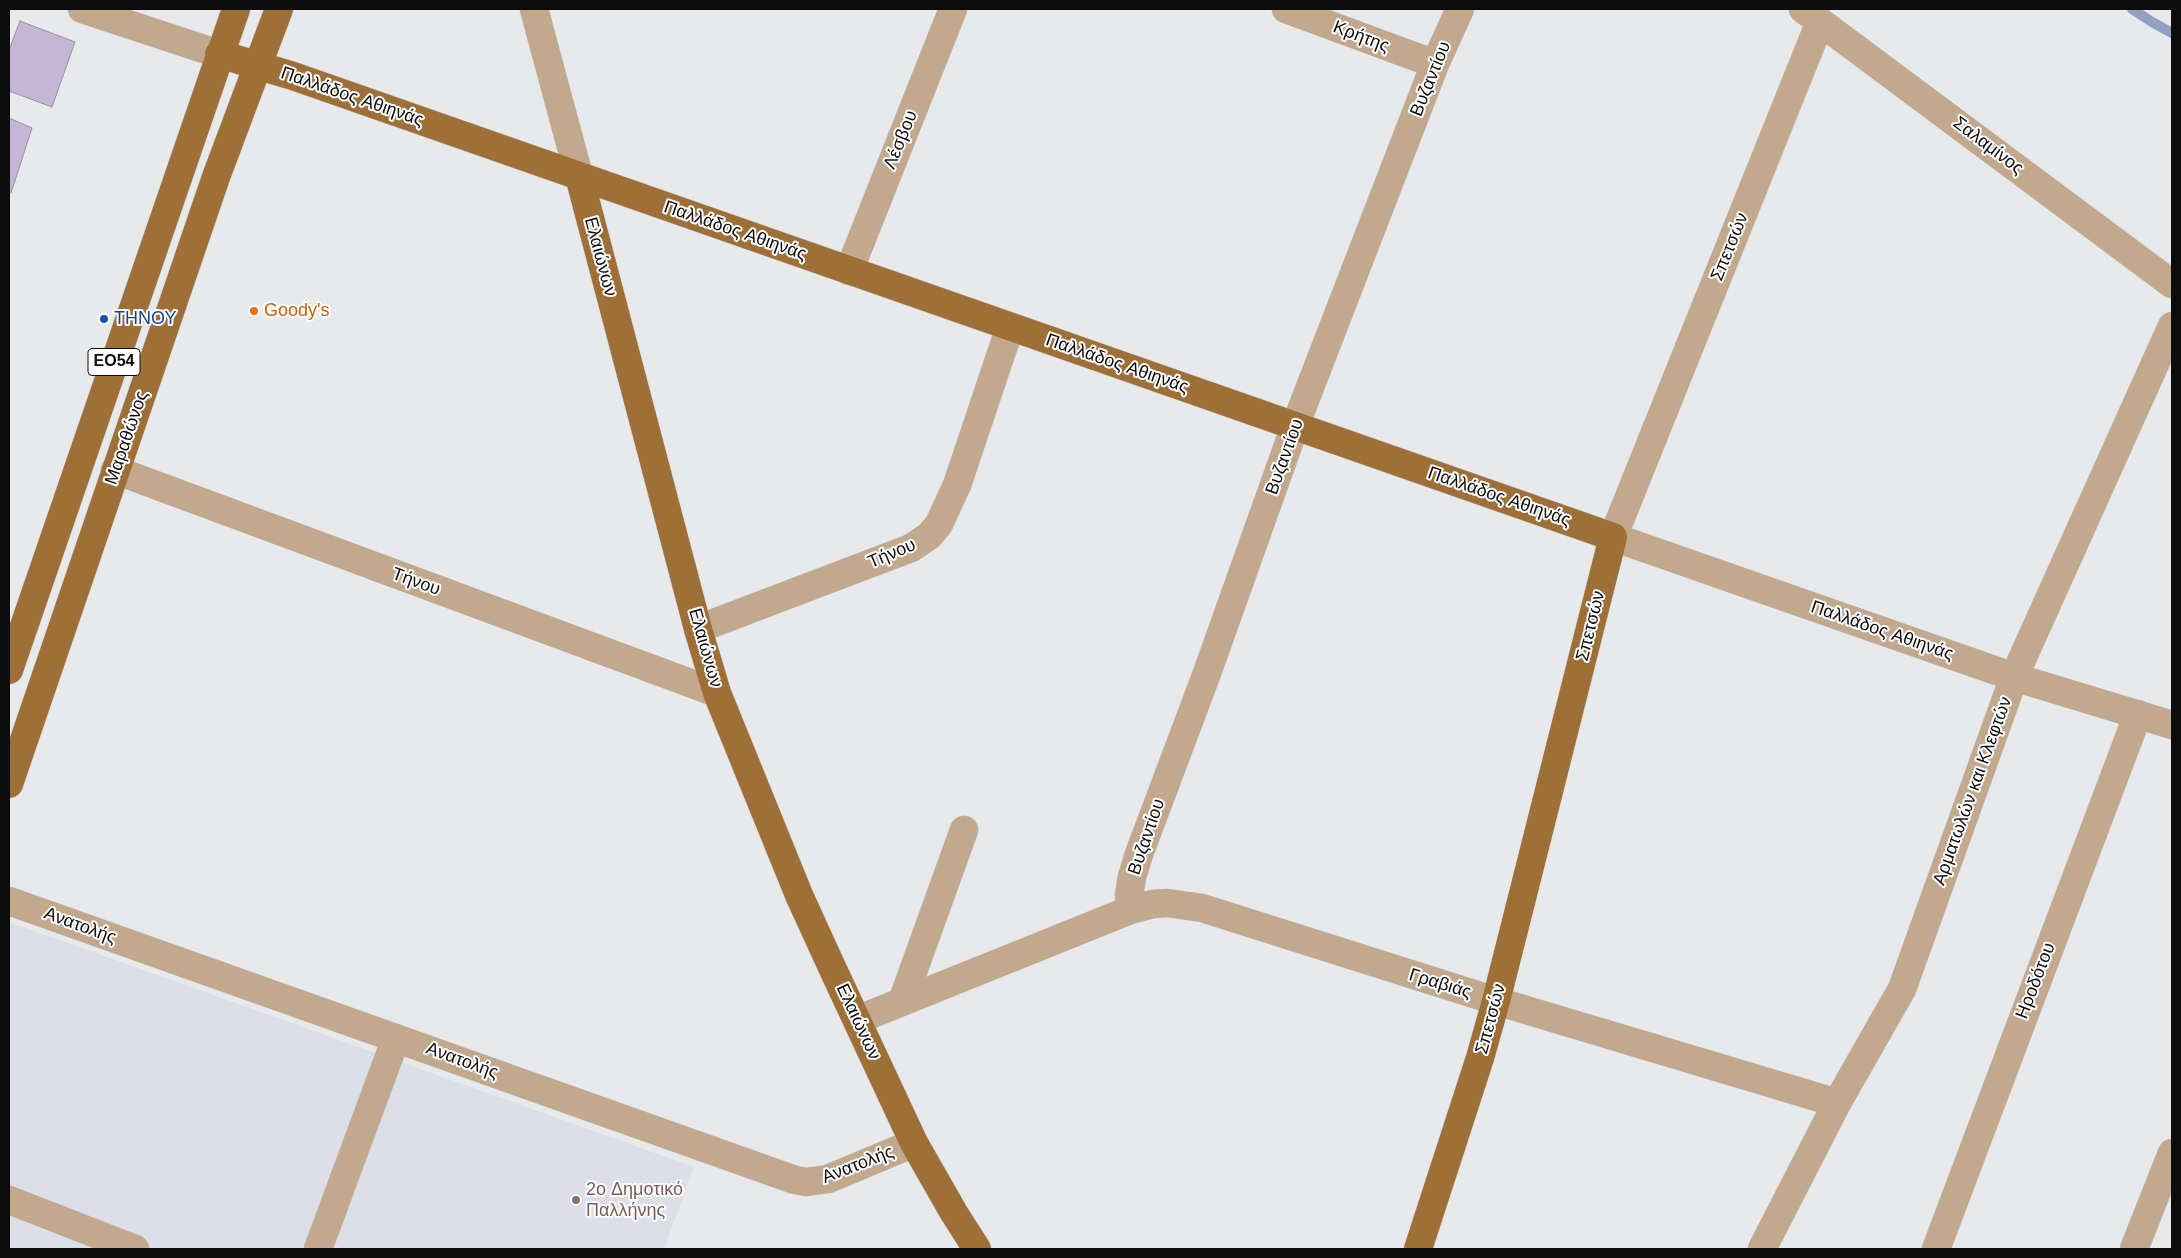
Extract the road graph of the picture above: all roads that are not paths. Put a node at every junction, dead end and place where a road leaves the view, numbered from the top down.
1 (82, 9) edge
2 (236, 9) edge
3 (279, 9) edge
4 (534, 9) edge
5 (953, 9) edge
6 (1286, 9) edge
7 (1460, 9) edge
8 (1811, 15) edge
9 (219, 54) junction
10 (1435, 64) junction
11 (257, 66) junction
12 (579, 176) junction
13 (849, 271) junction
14 (2172, 284) edge
15 (2172, 326) edge
16 (1010, 327) junction
17 (1296, 426) junction
18 (115, 470) junction
19 (1613, 537) junction
20 (698, 629) junction
21 (9, 670) edge
22 (2014, 677) junction
23 (717, 693) junction
24 (2138, 714) junction
25 (2172, 725) edge
26 (9, 784) edge
27 (964, 830) dead end
28 (9, 901) edge
29 (1130, 910) junction
30 (1496, 1001) junction
31 (902, 1002) junction
32 (857, 1020) junction
33 (396, 1038) junction
34 (1837, 1103) junction
35 (914, 1143) junction
36 (2172, 1153) edge
37 (9, 1200) edge
38 (135, 1249) edge
39 (318, 1249) edge
40 (977, 1249) edge
41 (1418, 1249) edge
42 (1762, 1249) edge
43 (1936, 1249) edge
44 (2134, 1249) edge

1 - 9 street
2 - 9 main road, Μαραθώνος / ΕΟ54
3 - 11 main road, Μαραθώνος / ΕΟ54
4 - 12 street, Ελαιώνων
5 - 13 street, Λέσβου
6 - 10 street, Κρήτης
7 - 10 street, Βυζαντίου
8 - 14 street, Σαλαμίνος
8 - 19 street, Σπετσών
9 - 11 main road, Παλλάδος Αθιηνάς
9 - 21 main road, Μαραθώνος / ΕΟ54
10 - 17 street, Βυζαντίου
11 - 12 main road, Παλλάδος Αθιηνάς
11 - 18 main road, Μαραθώνος / ΕΟ54
12 - 13 main road, Παλλάδος Αθιηνάς
12 - 20 main road, Ελαιώνων
13 - 16 main road, Παλλάδος Αθιηνάς
15 - 22 street, Αρματωλών και Κλεφτών
16 - 17 main road, Παλλάδος Αθιηνάς
16 - 20 street, Τήνου
17 - 19 main road, Παλλάδος Αθιηνάς
17 - 29 street, Βυζαντίου
18 - 23 street, Τήνου
18 - 26 main road, Μαραθώνος / ΕΟ54
19 - 22 street, Παλλάδος Αθιηνάς
19 - 30 main road, Σπετσών
20 - 23 main road, Ελαιώνων
22 - 24 street, Παλλάδος Αθιηνάς
22 - 34 street, Αρματωλών και Κλεφτών
23 - 32 main road, Ελαιώνων
24 - 25 street, Παλλάδος Αθιηνάς
24 - 43 street, Ηροδότου
27 - 31 street
28 - 33 street, Ανατολής
29 - 30 street, Γραβιάς
29 - 31 street
30 - 34 street, Γραβιάς
30 - 41 main road, Σπετσών
31 - 32 street
32 - 35 main road, Ελαιώνων
33 - 35 street, Ανατολής
33 - 39 street
34 - 42 street, Αρματωλών και Κλεφτών
35 - 40 main road, Ελαιώνων
36 - 44 street
37 - 38 street

